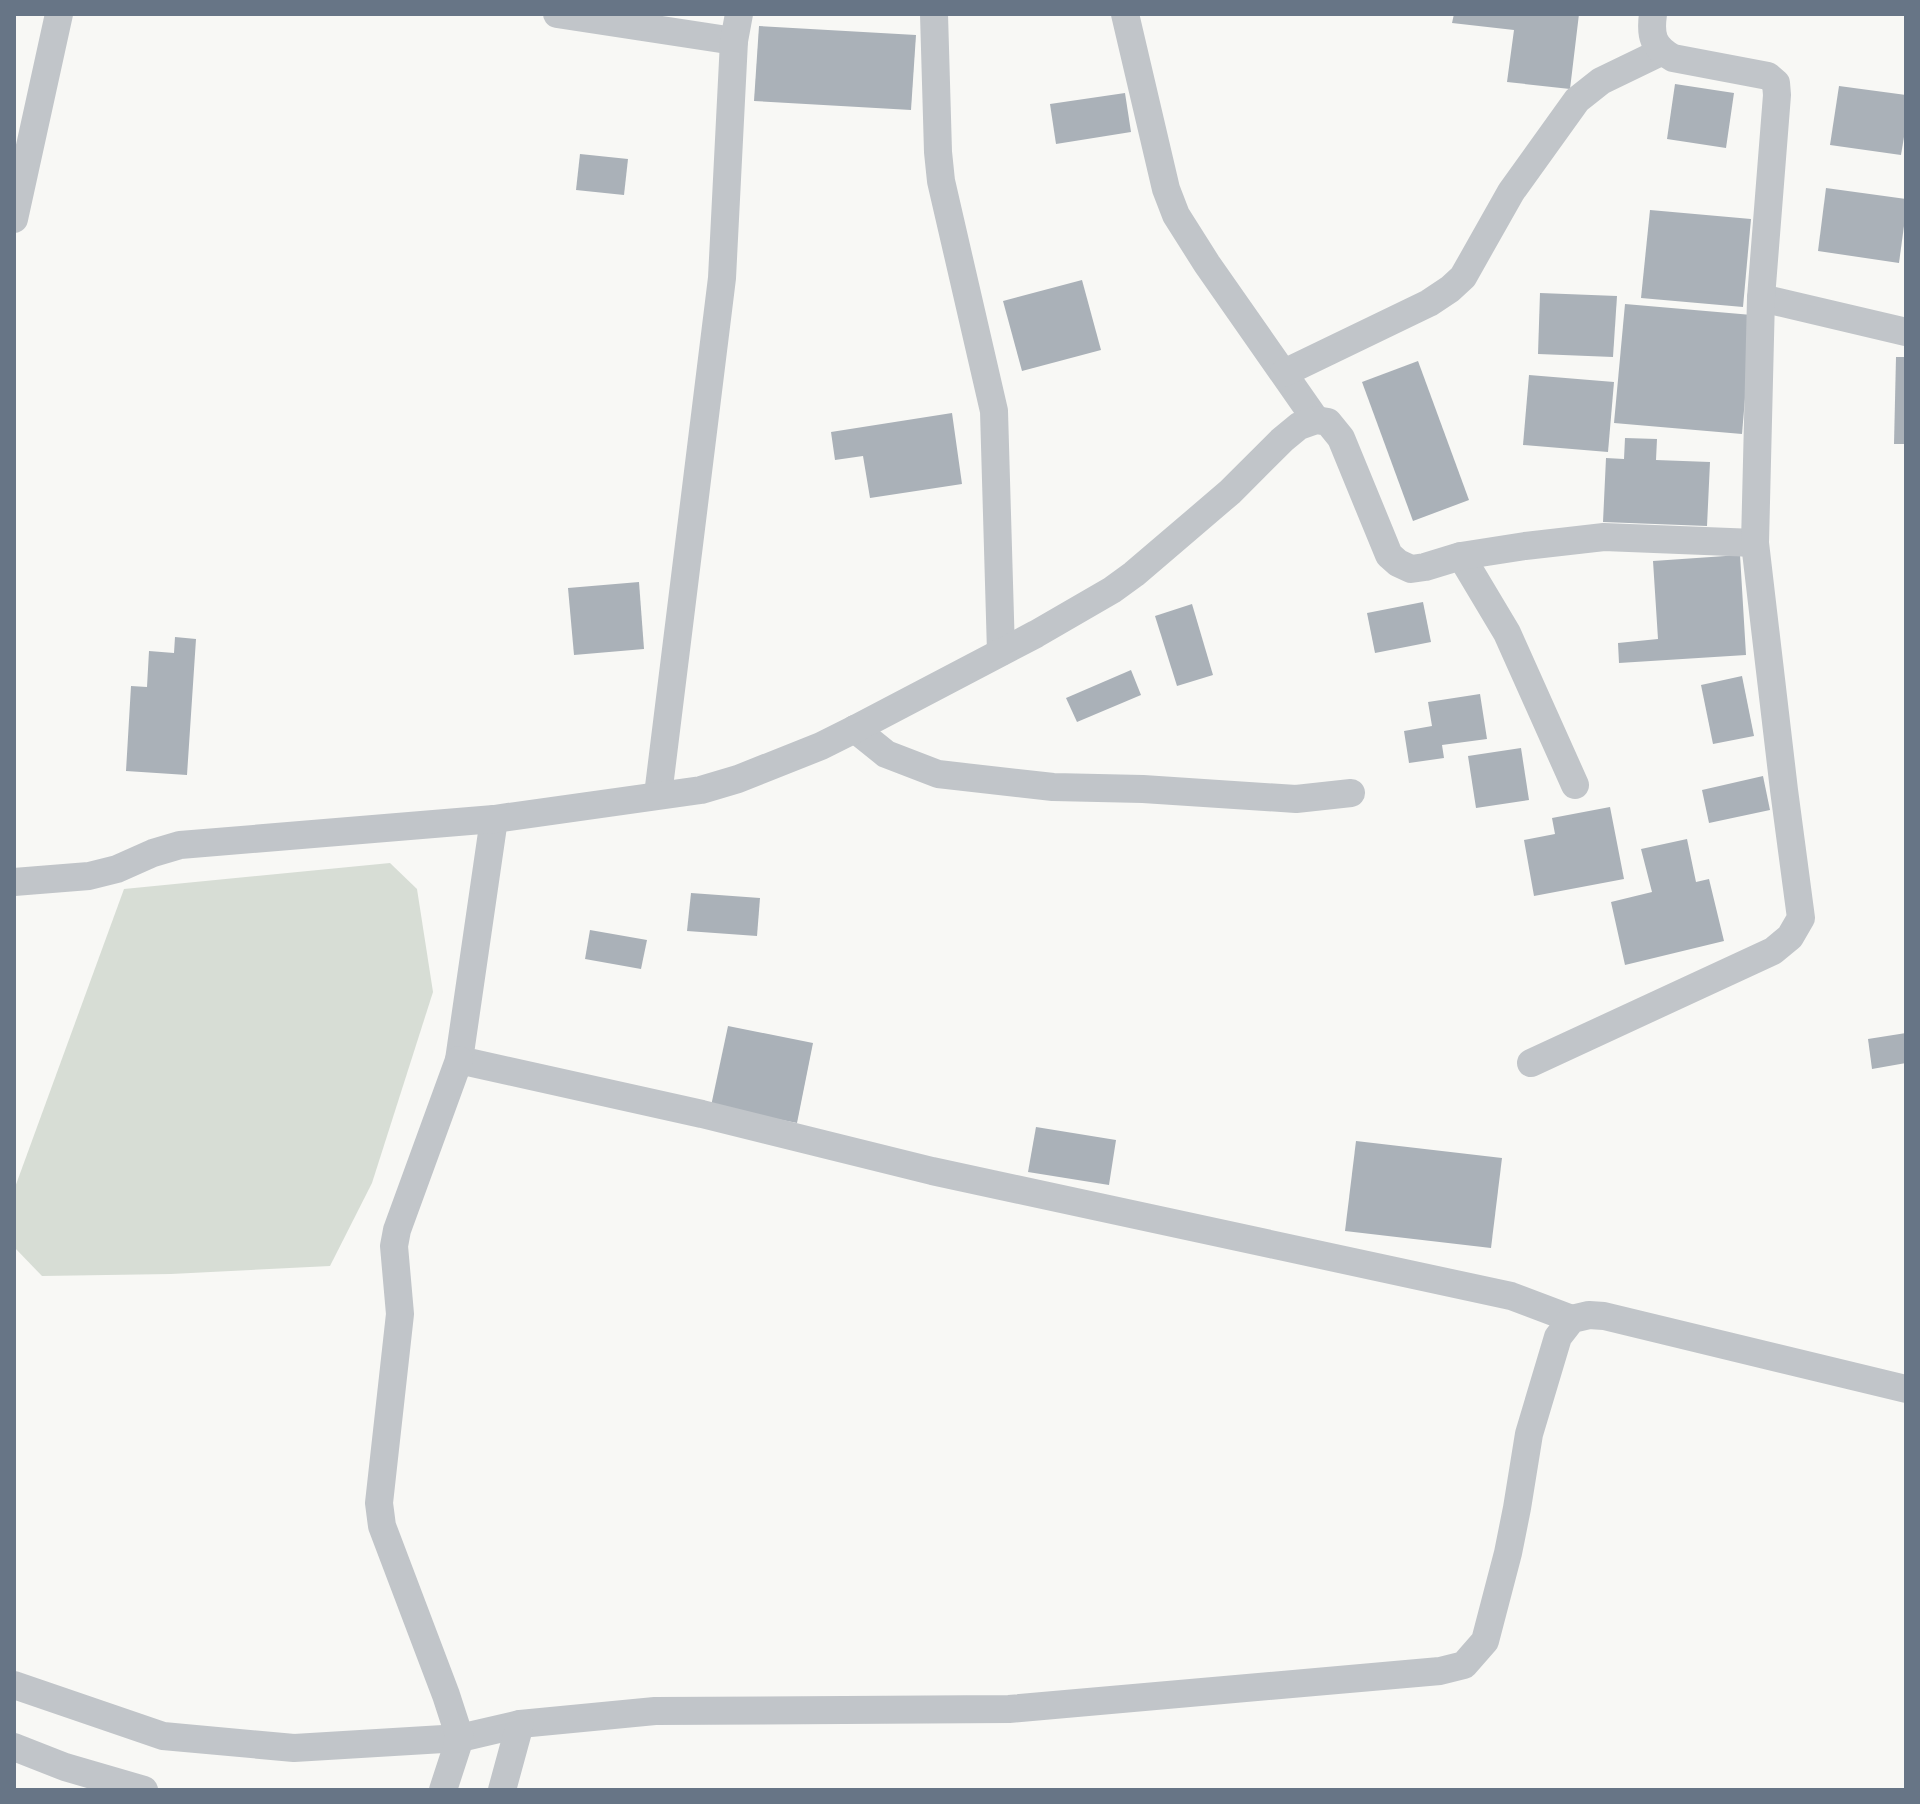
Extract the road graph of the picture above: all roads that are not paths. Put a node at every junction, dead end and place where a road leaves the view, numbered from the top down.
1 (59, 14) edge
2 (557, 14) edge
3 (934, 14) edge
4 (1125, 14) edge
5 (1653, 14) edge
6 (737, 28) edge
7 (1661, 52) junction
8 (14, 219) edge
9 (1761, 298) junction
10 (1906, 332) edge
11 (1284, 373) junction
12 (1316, 420) junction
13 (1755, 543) junction
14 (1461, 556) junction
15 (1001, 652) junction
16 (855, 729) junction
17 (1575, 785) dead end
18 (1351, 793) dead end
19 (658, 795) junction
20 (494, 819) junction
21 (14, 882) edge
22 (459, 1060) junction
23 (1531, 1063) dead end
24 (1572, 1319) junction
25 (1906, 1389) edge
26 (14, 1685) edge
27 (520, 1724) junction
28 (460, 1738) junction
29 (14, 1747) edge
30 (144, 1790) edge
31 (443, 1790) edge
32 (502, 1790) edge

1 - 8 street
2 - 6 street
3 - 15 street
4 - 11 street
5 - 7 street
6 - 19 street
7 - 9 street
7 - 11 street
9 - 10 street
9 - 13 street
11 - 12 street
12 - 14 street
12 - 15 street
13 - 14 street
13 - 23 street
14 - 17 street
15 - 16 street
16 - 18 street
16 - 19 street
19 - 20 street
20 - 21 street
20 - 22 street
22 - 24 street
22 - 28 street
24 - 25 street
24 - 27 street
26 - 28 street
27 - 28 street
27 - 32 street
28 - 31 street
29 - 30 street

